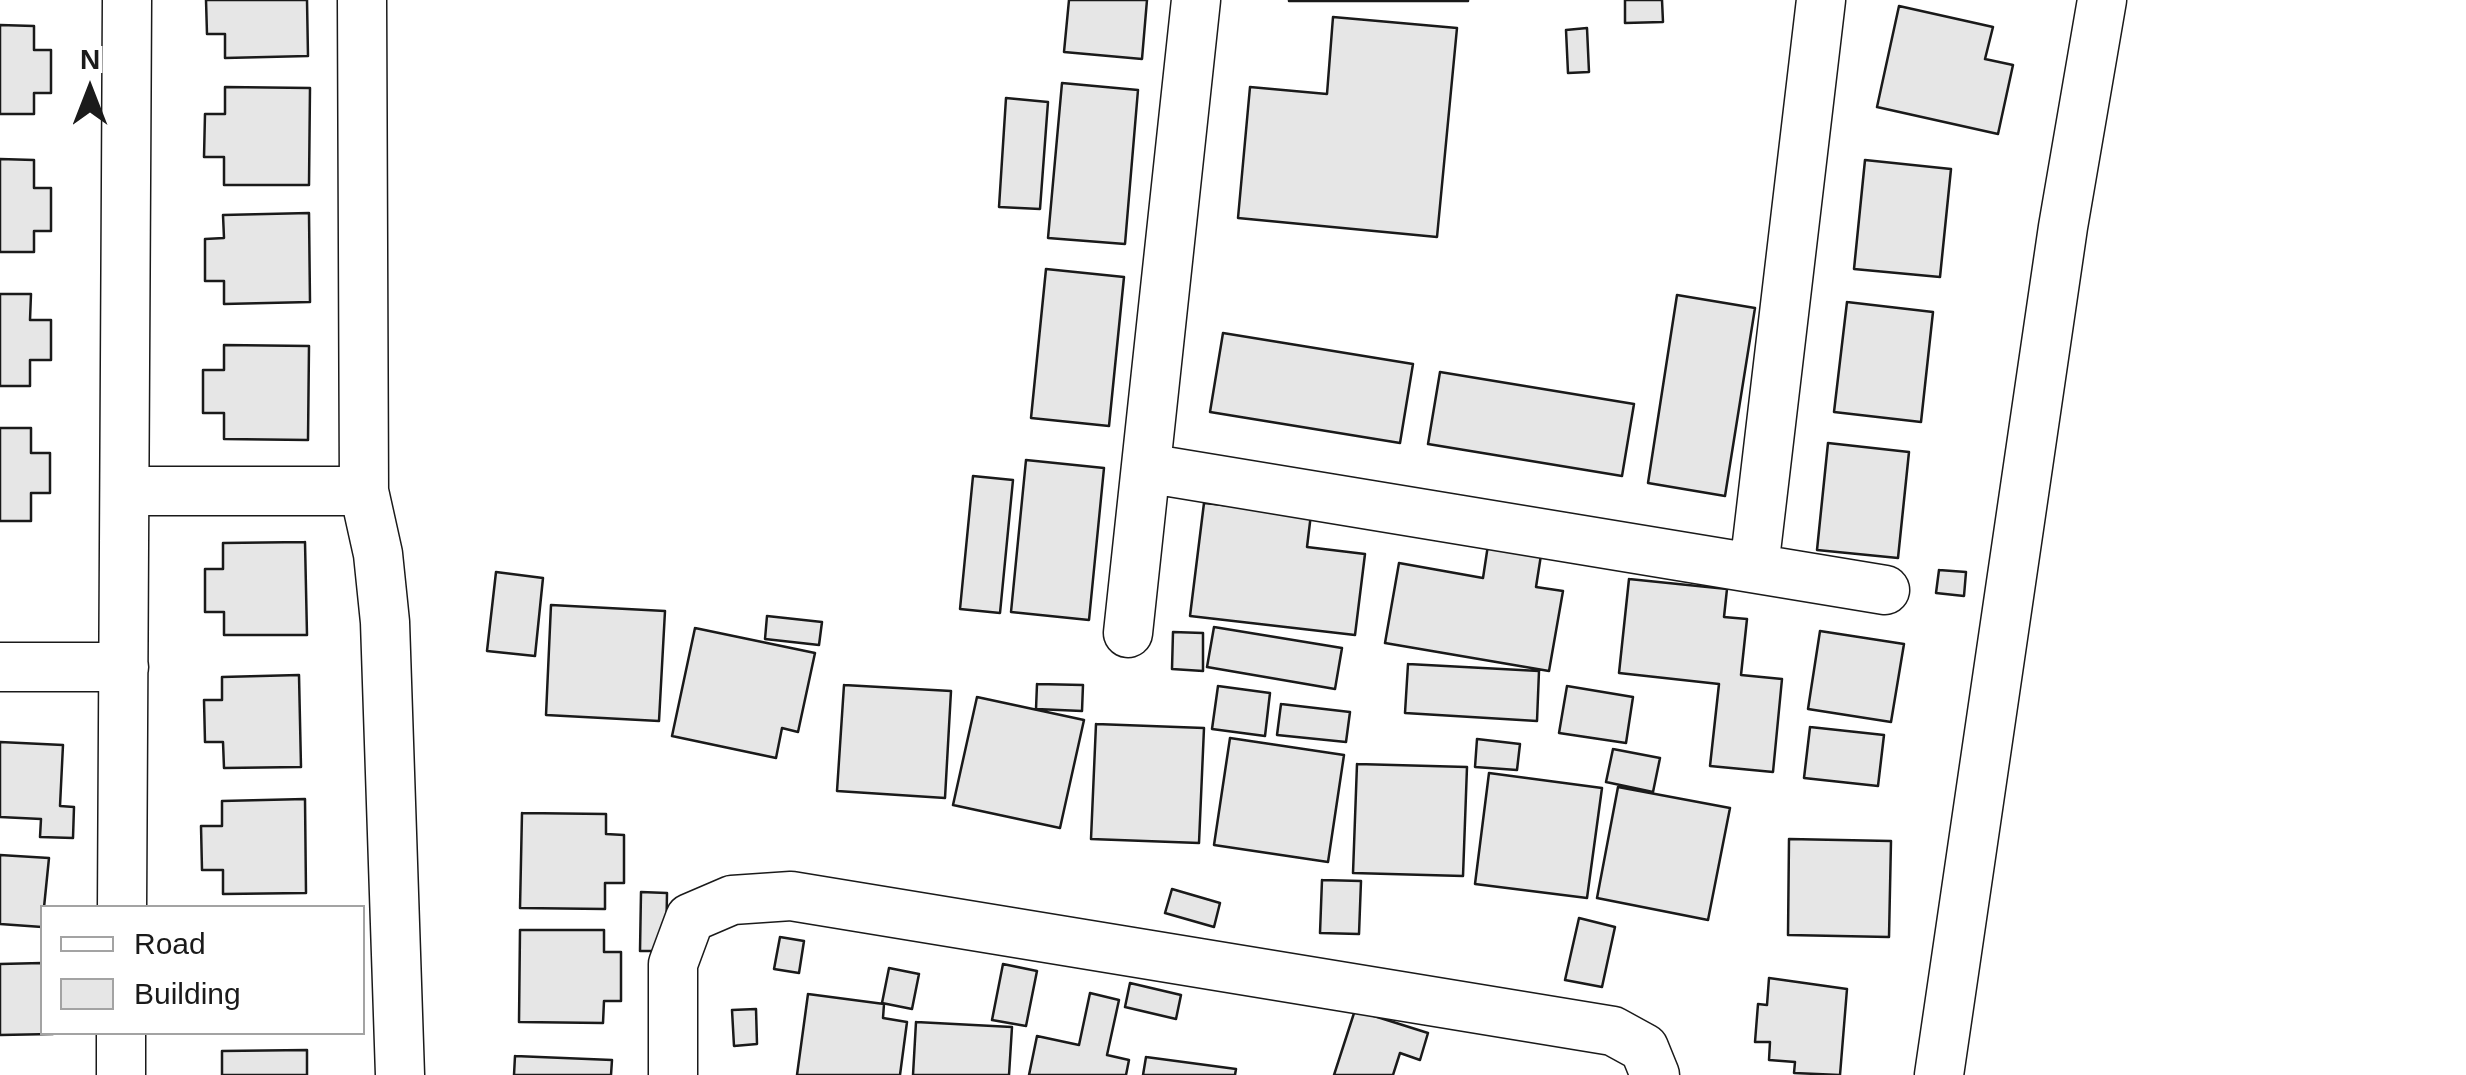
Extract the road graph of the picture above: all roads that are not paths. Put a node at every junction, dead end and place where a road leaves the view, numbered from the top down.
1 (126, 0) edge
2 (362, 0) edge
3 (1196, 0) edge
4 (1821, 0) edge
5 (2102, 0) edge
6 (1146, 468) junction
7 (124, 491) junction
8 (364, 491) junction
9 (1754, 568) junction
10 (1885, 590) dead end
11 (1128, 634) dead end
12 (0, 667) edge
13 (124, 667) junction
14 (122, 905) edge
15 (121, 1035) edge
16 (121, 1075) edge
17 (400, 1075) edge
18 (674, 1075) edge
19 (1655, 1075) edge
20 (1939, 1075) edge

1 - 7 street
2 - 8 street
3 - 6 street
4 - 9 street
5 - 20 street
6 - 9 street
6 - 11 street
7 - 8 street
7 - 13 street
8 - 17 street
9 - 10 street
12 - 13 street
13 - 14 street
15 - 16 street
18 - 19 street

